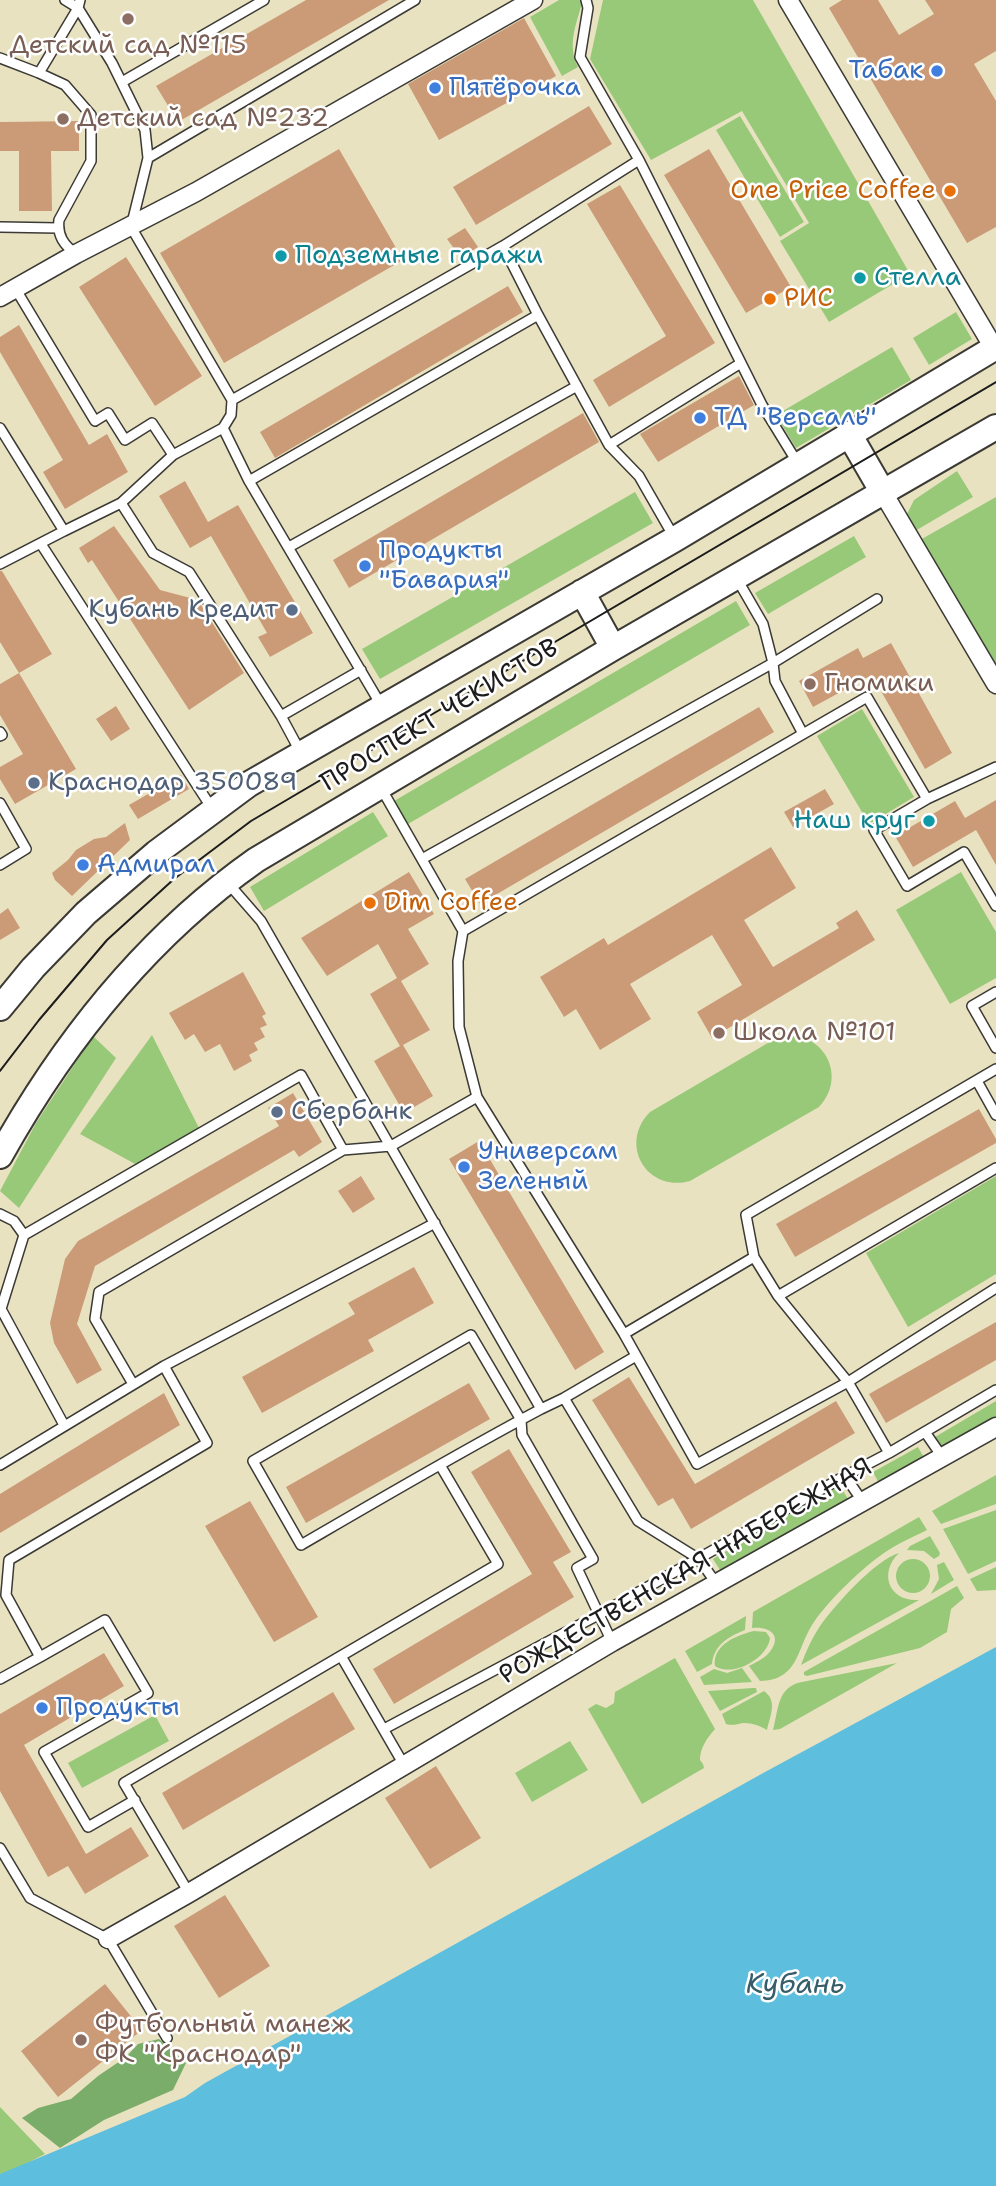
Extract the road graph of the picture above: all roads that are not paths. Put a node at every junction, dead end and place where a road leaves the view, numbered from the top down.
1 (65, 0) edge
2 (264, 0) edge
3 (415, 0) edge
4 (533, 0) edge
5 (586, 0) edge
6 (788, 0) edge
7 (79, 4) edge
8 (0, 58) edge
9 (39, 73) junction
10 (122, 82) junction
11 (148, 158) junction
12 (639, 160) junction
13 (0, 227) edge
14 (131, 227) junction
15 (58, 228) junction
16 (503, 246) junction
17 (76, 254) junction
18 (8, 292) edge
19 (538, 315) junction
20 (995, 347) edge
21 (741, 363) junction
22 (577, 386) junction
23 (232, 400) junction
24 (996, 427) edge
25 (0, 428) edge
26 (223, 428) junction
27 (849, 434) junction
28 (610, 445) junction
29 (173, 455) junction
30 (798, 466) junction
31 (249, 481) junction
32 (882, 491) junction
33 (121, 503) junction
34 (64, 531) junction
35 (675, 539) junction
36 (41, 544) junction
37 (289, 547) junction
38 (0, 564) edge
39 (736, 578) junction
40 (582, 592) junction
41 (877, 599) dead end
42 (613, 648) junction
43 (773, 663) junction
44 (361, 670) junction
45 (996, 684) edge
46 (382, 707) junction
47 (281, 716) junction
48 (803, 734) junction
49 (301, 753) junction
50 (996, 767) edge
51 (380, 786) junction
52 (927, 799) junction
53 (0, 803) edge
54 (212, 810) junction
55 (422, 859) junction
56 (0, 865) edge
57 (226, 881) junction
58 (996, 906) edge
59 (463, 930) junction
60 (996, 992) edge
61 (0, 1008) edge
62 (996, 1048) edge
63 (996, 1069) edge
64 (978, 1081) junction
65 (477, 1097) junction
66 (996, 1115) edge
67 (391, 1146) junction
68 (343, 1150) junction
69 (0, 1156) edge
70 (996, 1168) edge
71 (0, 1214) edge
72 (435, 1223) junction
73 (24, 1235) junction
74 (754, 1256) junction
75 (996, 1288) edge
76 (778, 1296) junction
77 (624, 1334) junction
78 (636, 1356) junction
79 (164, 1366) junction
80 (848, 1382) junction
81 (133, 1384) junction
82 (996, 1390) edge
83 (564, 1398) junction
84 (541, 1409) junction
85 (521, 1420) junction
86 (64, 1425) junction
87 (996, 1427) edge
88 (925, 1432) junction
89 (889, 1453) junction
90 (943, 1458) junction
91 (0, 1465) edge
92 (440, 1465) junction
93 (845, 1476) junction
94 (863, 1502) junction
95 (699, 1559) junction
96 (716, 1583) junction
97 (598, 1615) junction
98 (612, 1642) junction
99 (341, 1656) junction
100 (40, 1657) junction
101 (0, 1679) edge
102 (383, 1729) junction
103 (404, 1765) junction
104 (135, 1800) junction
105 (0, 1848) edge
106 (189, 1893) junction
107 (108, 1939) junction
108 (167, 2038) dead end

1 - 7 lane
2 - 10 lane
3 - 11 lane
4 - 14 street
5 - 12 lane
6 - 20 street
7 - 9 lane
7 - 10 lane
8 - 9 lane
9 - 15 lane
10 - 11 lane
11 - 14 lane
12 - 16 lane
12 - 21 lane
13 - 15 lane
14 - 17 street
14 - 23 lane
15 - 17 lane
16 - 19 lane
16 - 23 lane
17 - 18 street
18 - 29 lane
19 - 22 lane
19 - 31 lane
20 - 27 main road, ПРОСПЕКТ ЧЕКИСТОВ
21 - 28 lane
21 - 30 lane
22 - 28 lane
22 - 37 lane
23 - 26 lane
24 - 32 main road, ПРОСПЕКТ ЧЕКИСТОВ
25 - 34 lane
26 - 29 lane
26 - 31 lane
27 - 30 main road, ПРОСПЕКТ ЧЕКИСТОВ
27 - 32 main road
28 - 35 lane
29 - 33 lane
30 - 35 main road, ПРОСПЕКТ ЧЕКИСТОВ
31 - 37 lane
32 - 39 main road, ПРОСПЕКТ ЧЕКИСТОВ
32 - 45 street
33 - 34 lane
33 - 47 lane
34 - 36 lane
35 - 40 main road, ПРОСПЕКТ ЧЕКИСТОВ
36 - 38 lane
36 - 54 lane
37 - 44 lane
39 - 42 main road, ПРОСПЕКТ ЧЕКИСТОВ
39 - 43 lane
40 - 42 main road
40 - 46 main road, ПРОСПЕКТ ЧЕКИСТОВ
41 - 43 lane
42 - 51 main road, ПРОСПЕКТ ЧЕКИСТОВ
43 - 48 lane
43 - 55 lane
44 - 46 lane
44 - 47 lane
46 - 49 main road, ПРОСПЕКТ ЧЕКИСТОВ
47 - 49 lane
48 - 52 lane
48 - 59 lane
49 - 54 main road, ПРОСПЕКТ ЧЕКИСТОВ
50 - 52 lane
51 - 55 lane
51 - 57 main road, ПРОСПЕКТ ЧЕКИСТОВ
52 - 58 lane
53 - 56 lane
54 - 61 main road, ПРОСПЕКТ ЧЕКИСТОВ
55 - 59 lane
57 - 67 lane
57 - 69 main road, ПРОСПЕКТ ЧЕКИСТОВ
59 - 65 lane
60 - 62 lane
63 - 64 lane
64 - 66 lane
64 - 74 lane
65 - 67 lane
65 - 77 lane
67 - 68 lane
67 - 72 lane
68 - 73 lane
68 - 81 lane
70 - 76 lane
71 - 73 lane
72 - 79 lane
72 - 84 lane
73 - 86 lane
74 - 76 lane
74 - 77 lane
75 - 80 lane
76 - 80 lane
77 - 78 lane
78 - 80 lane
78 - 83 lane
79 - 81 lane
79 - 100 lane
80 - 89 lane
81 - 86 lane
82 - 88 lane
83 - 84 lane
83 - 95 lane
84 - 85 lane
85 - 92 lane
85 - 92 lane
85 - 97 lane
86 - 91 lane
87 - 90 street, РОЖДЕСТВЕНСКАЯ НАБЕРЕЖНАЯ
88 - 89 lane
88 - 90 lane
89 - 93 lane
90 - 94 street, РОЖДЕСТВЕНСКАЯ НАБЕРЕЖНАЯ
92 - 99 lane
93 - 94 lane
93 - 95 lane
94 - 96 street, РОЖДЕСТВЕНСКАЯ НАБЕРЕЖНАЯ
95 - 96 lane
95 - 97 lane
96 - 98 street, РОЖДЕСТВЕНСКАЯ НАБЕРЕЖНАЯ
97 - 98 lane
97 - 102 lane
98 - 103 street, РОЖДЕСТВЕНСКАЯ НАБЕРЕЖНАЯ
99 - 102 lane
99 - 104 lane
100 - 101 lane
100 - 104 lane
102 - 103 lane
103 - 106 street, РОЖДЕСТВЕНСКАЯ НАБЕРЕЖНАЯ
104 - 106 lane
105 - 107 lane
106 - 107 street, РОЖДЕСТВЕНСКАЯ НАБЕРЕЖНАЯ
107 - 108 lane

